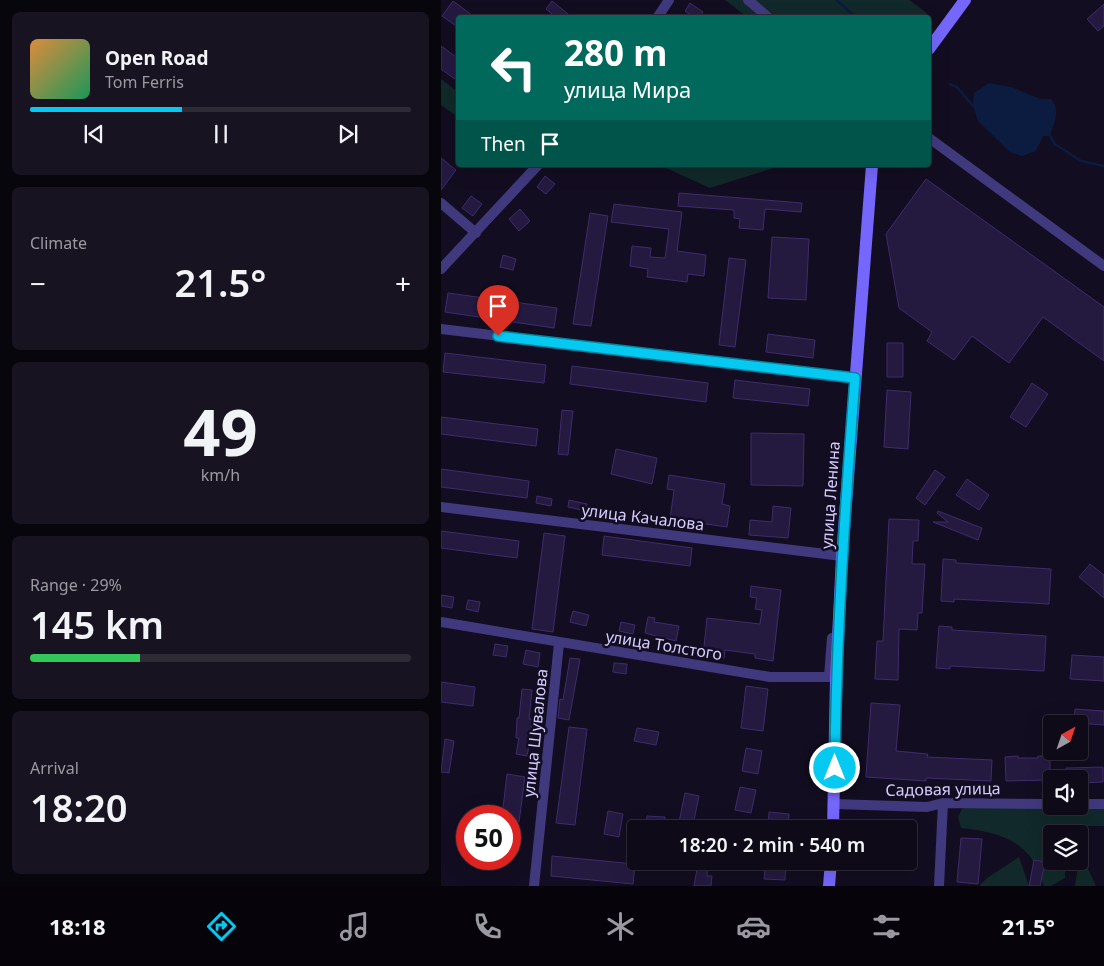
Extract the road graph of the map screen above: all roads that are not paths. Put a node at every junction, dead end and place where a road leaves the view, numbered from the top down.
1 (669, 0) edge
2 (748, 0) edge
3 (965, 0) edge
4 (659, 15) edge
5 (766, 15) edge
6 (931, 46) edge
7 (931, 140) edge
8 (931, 146) edge
9 (940, 148) junction
10 (536, 167) edge
11 (872, 167) edge
12 (878, 167) edge
13 (869, 182) junction
14 (441, 203) edge
15 (476, 233) junction
16 (1104, 266) edge
17 (441, 269) edge
18 (441, 329) edge
19 (855, 378) junction
20 (441, 508) edge
21 (842, 556) junction
22 (441, 622) edge
23 (838, 627) junction
24 (559, 643) junction
25 (943, 803) junction
26 (835, 804) junction
27 (1043, 804) edge
28 (1088, 804) edge
29 (1104, 804) edge
30 (834, 820) edge
31 (830, 870) edge
32 (534, 886) edge
33 (829, 886) edge
34 (939, 886) edge

1 - 4 street
2 - 5 street
3 - 6 main road
7 - 9 street
8 - 9 street
9 - 16 street
10 - 15 street
11 - 13 main road, улица Ленина
12 - 13 main road
13 - 19 main road, улица Ленина
14 - 15 street
15 - 17 street
18 - 19 street
19 - 21 main road, улица Ленина
20 - 21 street, улица Качалова
21 - 23 main road, улица Ленина
22 - 24 street, улица Толстого
23 - 24 street, улица Толстого
23 - 26 main road, улица Ленина
24 - 32 street, улица Шувалова
25 - 26 street, Садовая улица
25 - 27 street, Садовая улица
25 - 34 street
26 - 30 main road, улица Ленина
28 - 29 street
31 - 33 main road

